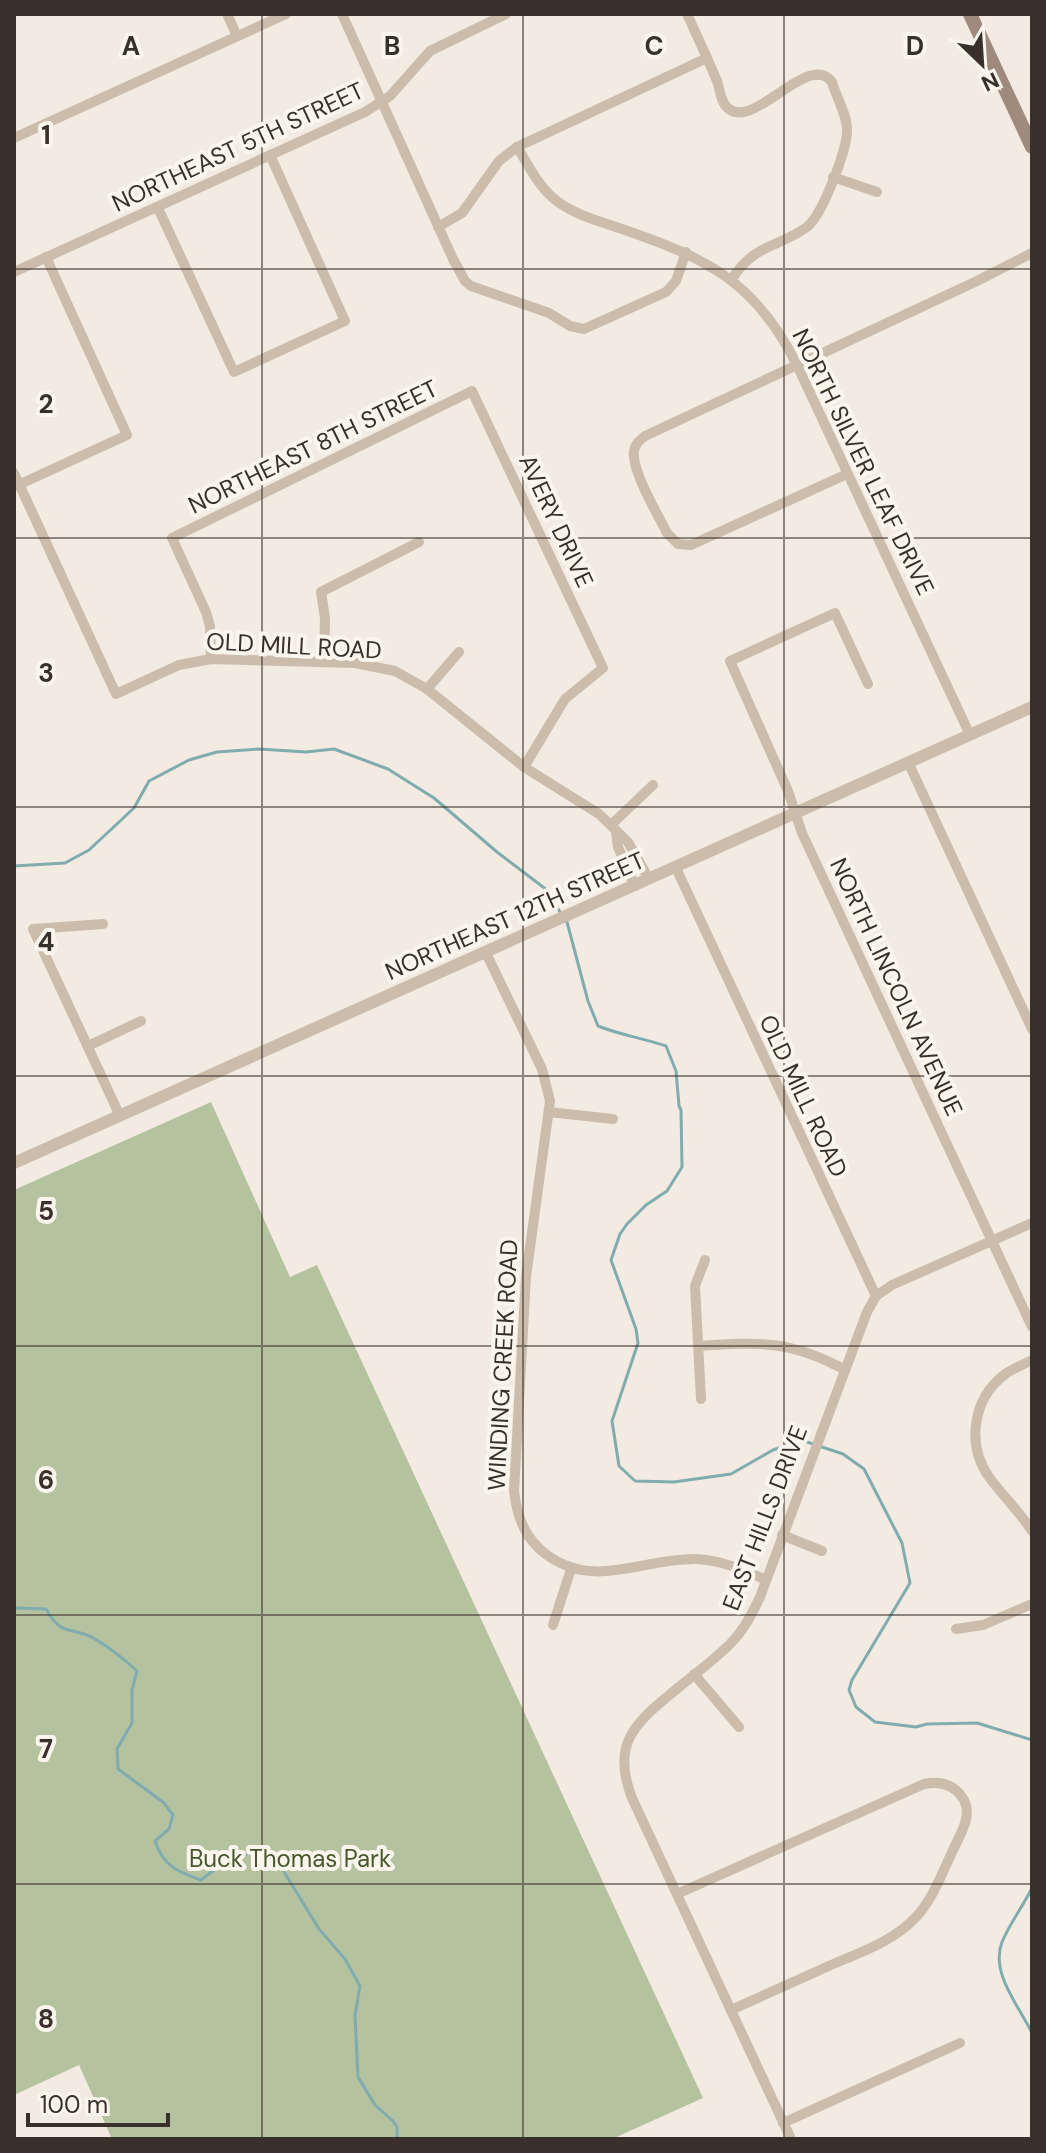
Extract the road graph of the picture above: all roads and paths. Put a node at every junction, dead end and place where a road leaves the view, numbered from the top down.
1 (227, 14) edge
2 (286, 14) edge
3 (342, 14) edge
4 (506, 14) edge
5 (687, 14) edge
6 (970, 14) edge
7 (237, 36) junction
8 (707, 58) junction
9 (381, 102) junction
10 (14, 138) edge
11 (517, 147) junction
12 (1032, 147) edge
13 (270, 155) junction
14 (833, 177) junction
15 (877, 192) dead end
16 (158, 208) junction
17 (438, 227) junction
18 (686, 252) junction
19 (1032, 253) edge
20 (46, 257) junction
21 (14, 272) edge
22 (732, 279) junction
23 (797, 365) junction
24 (472, 391) joint
25 (14, 473) edge
26 (847, 474) junction
27 (17, 486) edge
28 (419, 542) dead end
29 (459, 652) dead end
30 (211, 659) junction
31 (324, 662) junction
32 (868, 684) dead end
33 (427, 689) junction
34 (1032, 707) edge
35 (970, 735) junction
36 (908, 762) junction
37 (524, 767) junction
38 (653, 785) dead end
39 (795, 813) junction
40 (614, 828) junction
41 (676, 868) junction
42 (649, 879) junction
43 (635, 886) junction
44 (103, 924) dead end
45 (486, 953) junction
46 (141, 1021) dead end
47 (1032, 1029) edge
48 (88, 1046) junction
49 (549, 1112) junction
50 (120, 1116) junction
51 (613, 1119) dead end
52 (14, 1163) edge
53 (1032, 1223) edge
54 (990, 1241) junction
55 (705, 1260) dead end
56 (876, 1296) junction
57 (1032, 1327) edge
58 (699, 1346) junction
59 (1032, 1360) edge
60 (845, 1370) junction
61 (701, 1399) dead end
62 (1032, 1531) edge
63 (782, 1535) junction
64 (822, 1551) dead end
65 (571, 1569) junction
66 (766, 1580) junction
67 (1032, 1604) edge
68 (553, 1625) dead end
69 (956, 1629) dead end
70 (694, 1674) junction
71 (739, 1727) dead end
72 (677, 1894) junction
73 (731, 2010) junction
74 (960, 2043) dead end
75 (783, 2123) junction
76 (791, 2139) edge

1 - 7 street
2 - 7 street
3 - 9 street
4 - 9 street, NORTHEAST 5TH STREET
5 - 8 street
6 - 12 main road
7 - 10 street
8 - 11 street
8 - 14 street
9 - 13 street, NORTHEAST 5TH STREET
9 - 17 street
11 - 17 street
11 - 18 street, NORTH SILVER LEAF DRIVE
13 - 16 street, NORTHEAST 5TH STREET
13 - 16 street
14 - 15 street
14 - 22 street
16 - 20 street, NORTHEAST 5TH STREET
17 - 18 street
18 - 22 street, NORTH SILVER LEAF DRIVE
19 - 23 street
20 - 21 street, NORTHEAST 5TH STREET
20 - 27 street
22 - 23 street, NORTH SILVER LEAF DRIVE
23 - 26 street, NORTH SILVER LEAF DRIVE
23 - 26 street
24 - 30 street, NORTHEAST 8TH STREET
24 - 37 street, AVERY DRIVE
25 - 27 street
26 - 35 street, NORTH SILVER LEAF DRIVE
27 - 30 street, OLD MILL ROAD
28 - 31 street
29 - 33 street
30 - 31 street, OLD MILL ROAD
31 - 33 street, OLD MILL ROAD
32 - 39 street, NORTH LINCOLN AVENUE
33 - 37 street, OLD MILL ROAD
34 - 35 street, NORTHEAST 12TH STREET
35 - 36 street, NORTHEAST 12TH STREET
36 - 39 street, NORTHEAST 12TH STREET
36 - 47 street
37 - 40 street, OLD MILL ROAD
38 - 40 street
39 - 41 street, NORTHEAST 12TH STREET
39 - 54 street, NORTH LINCOLN AVENUE
40 - 42 street, OLD MILL ROAD
40 - 43 street
41 - 42 street, NORTHEAST 12TH STREET
41 - 56 street, OLD MILL ROAD
42 - 43 street, NORTHEAST 12TH STREET
43 - 45 street, NORTHEAST 12TH STREET
44 - 48 street
45 - 49 street, WINDING CREEK ROAD
45 - 50 street, NORTHEAST 12TH STREET
46 - 48 street
48 - 50 street
49 - 51 street
49 - 65 street, WINDING CREEK ROAD
50 - 52 street, NORTHEAST 12TH STREET
53 - 54 street
54 - 56 street
54 - 57 street, NORTH LINCOLN AVENUE
55 - 58 street
56 - 60 street, EAST HILLS DRIVE
58 - 60 street
58 - 61 street
59 - 62 street
60 - 63 street, EAST HILLS DRIVE
63 - 64 street
63 - 66 street, EAST HILLS DRIVE
65 - 66 street
65 - 68 street
66 - 70 street, EAST HILLS DRIVE
67 - 69 street
70 - 71 street
70 - 72 street, EAST HILLS DRIVE
72 - 73 street, EAST HILLS DRIVE
72 - 73 street
73 - 75 street, EAST HILLS DRIVE
74 - 75 street
75 - 76 street, EAST HILLS DRIVE

